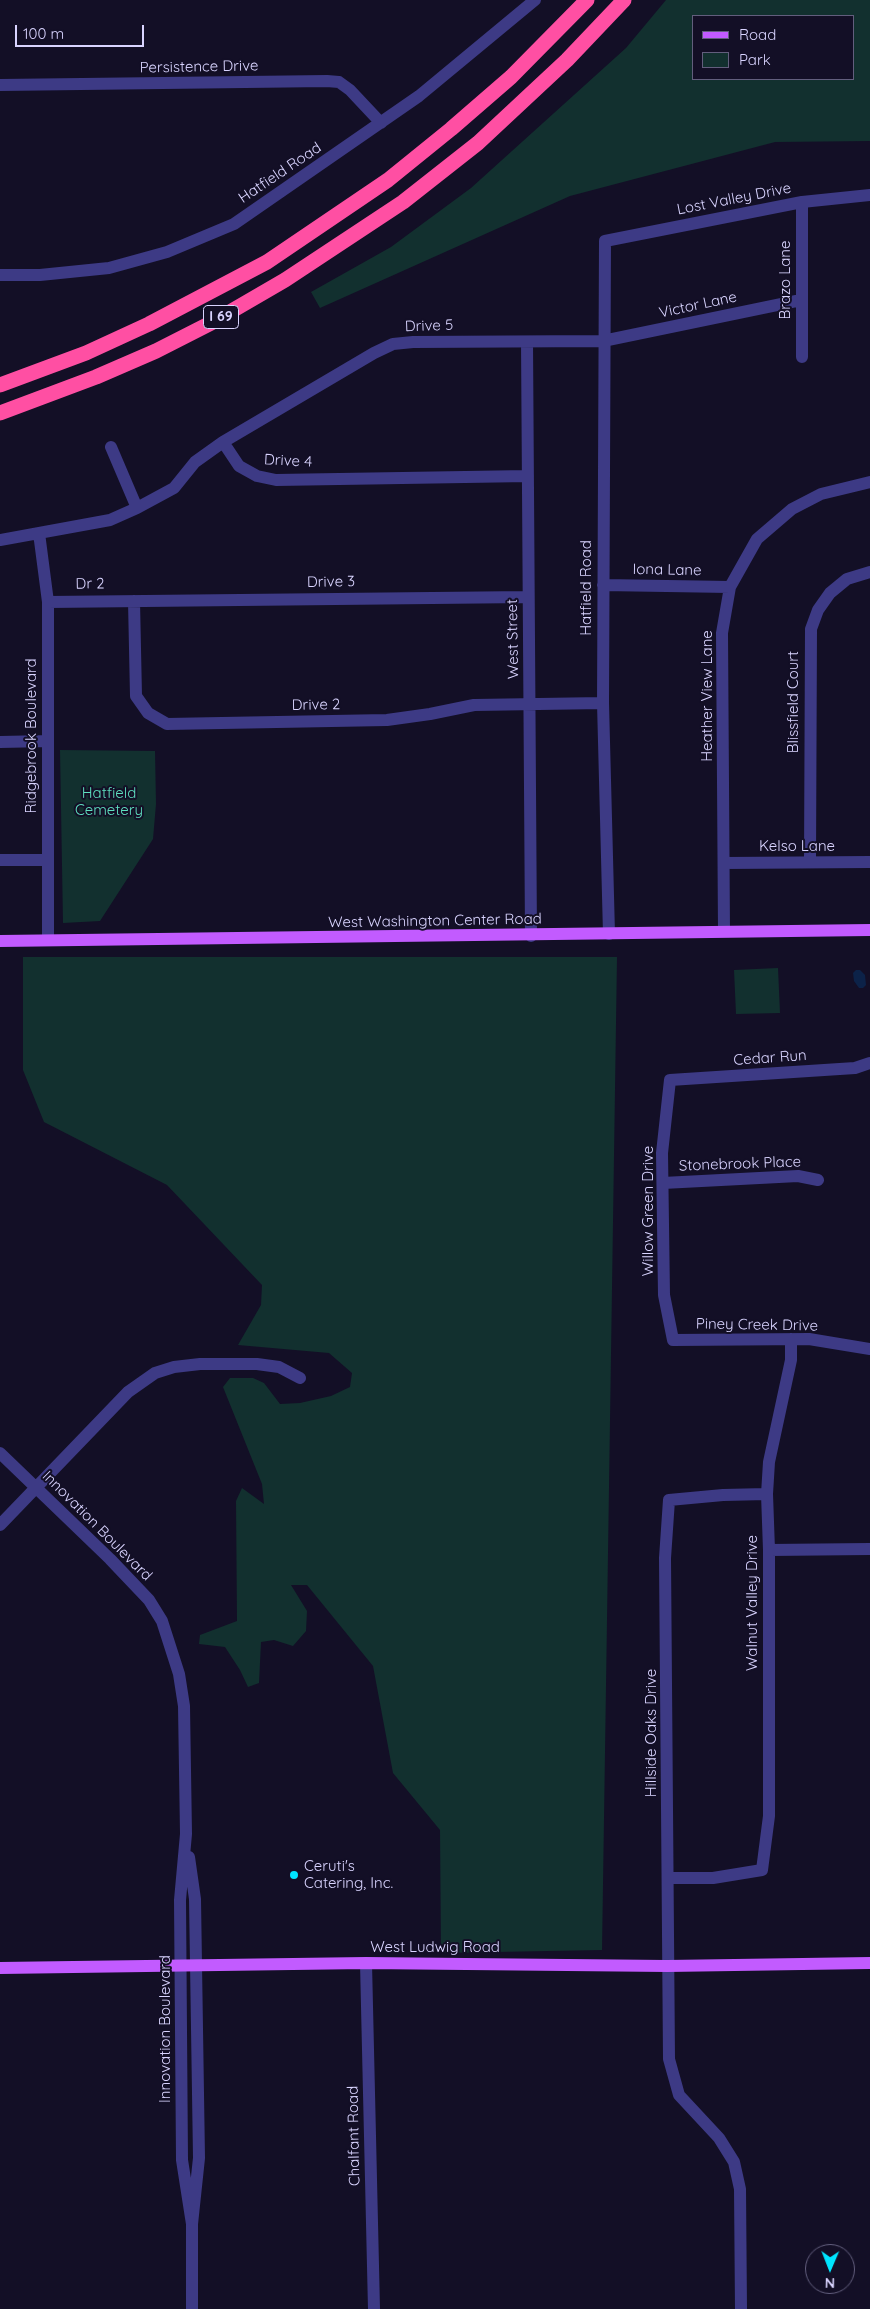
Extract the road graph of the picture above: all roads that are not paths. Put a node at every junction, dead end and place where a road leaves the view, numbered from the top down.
1 (535, 0) edge
2 (587, 0) edge
3 (624, 0) edge
4 (0, 85) edge
5 (381, 123) junction
6 (870, 195) edge
7 (802, 202) junction
8 (604, 241) joint
9 (0, 275) edge
10 (801, 300) junction
11 (603, 341) junction
12 (527, 342) junction
13 (802, 357) dead end
14 (0, 385) edge
15 (0, 413) edge
16 (223, 442) junction
17 (112, 447) dead end
18 (528, 476) junction
19 (870, 482) edge
20 (137, 508) junction
21 (39, 533) junction
22 (0, 540) edge
23 (870, 572) edge
24 (603, 585) junction
25 (730, 587) junction
26 (528, 597) junction
27 (134, 601) junction
28 (48, 602) junction
29 (603, 703) junction
30 (531, 704) junction
31 (48, 741) junction
32 (0, 742) edge
33 (0, 860) edge
34 (47, 860) junction
35 (810, 862) junction
36 (870, 862) edge
37 (724, 863) junction
38 (724, 930) junction
39 (870, 930) edge
40 (609, 934) junction
41 (531, 936) junction
42 (48, 940) junction
43 (0, 941) edge
44 (870, 1063) edge
45 (670, 1080) joint
46 (818, 1180) dead end
47 (663, 1183) junction
48 (791, 1339) junction
49 (673, 1340) joint
50 (870, 1349) edge
51 (300, 1378) dead end
52 (0, 1453) edge
53 (36, 1488) junction
54 (766, 1494) junction
55 (0, 1525) edge
56 (870, 1549) edge
57 (769, 1550) junction
58 (186, 1834) junction
59 (668, 1878) junction
60 (366, 1963) junction
61 (870, 1963) edge
62 (181, 1965) junction
63 (196, 1965) junction
64 (667, 1966) junction
65 (0, 1968) edge
66 (192, 2224) junction
67 (192, 2309) edge
68 (374, 2309) edge
69 (741, 2309) edge

1 - 5 street, Hatfield Road
2 - 14 highway, I 69
3 - 15 highway, I 69
4 - 5 street, Persistence Drive
5 - 9 street, Hatfield Road
6 - 7 street, Lost Valley Drive
7 - 8 street, Lost Valley Drive
7 - 10 street, Brazo Lane
8 - 11 street, Hatfield Road
10 - 11 street, Victor Lane
10 - 13 street, Brazo Lane
11 - 12 street, Drive 5
11 - 24 street, Hatfield Road
12 - 16 street, Drive 5
12 - 18 street, West Street
16 - 18 street, Drive 4
16 - 20 street
17 - 20 street
18 - 26 street, West Street
19 - 25 street, Heather View Lane
20 - 21 street
21 - 22 street
21 - 28 street, Ridgebrook Boulevard
23 - 35 street, Blissfield Court
24 - 25 street, Iona Lane
24 - 29 street, Hatfield Road
25 - 37 street, Heather View Lane
26 - 27 street, Drive 3
26 - 30 street, West Street
27 - 28 street, Dr 2
27 - 30 street, Drive 2
28 - 31 street, Ridgebrook Boulevard
29 - 30 street, Drive 2
29 - 40 street, Hatfield Road
30 - 41 street, West Street
31 - 32 street
31 - 34 street, Ridgebrook Boulevard
33 - 34 street
34 - 42 street, Ridgebrook Boulevard
35 - 36 street, Kelso Lane
35 - 37 street, Kelso Lane
37 - 38 street, Heather View Lane
38 - 39 main road, West Washington Center Road
38 - 40 main road, West Washington Center Road
40 - 41 main road, West Washington Center Road
41 - 42 main road, West Washington Center Road
42 - 43 main road, West Washington Center Road
44 - 45 street, Cedar Run
45 - 47 street, Willow Green Drive
46 - 47 street, Stonebrook Place
47 - 49 street, Willow Green Drive
48 - 49 street, Piney Creek Drive
48 - 50 street, Piney Creek Drive
48 - 54 street, Walnut Valley Drive
51 - 53 street
52 - 53 street, Innovation Boulevard
53 - 55 street
53 - 58 street, Innovation Boulevard
54 - 57 street, Walnut Valley Drive
54 - 59 street, Hillside Oaks Drive
56 - 57 street
57 - 59 street, Walnut Valley Drive
58 - 62 street, Innovation Boulevard
58 - 63 street, Innovation Boulevard
59 - 64 street, Hillside Oaks Drive
60 - 63 main road, West Ludwig Road
60 - 64 main road, West Ludwig Road
60 - 68 street, Chalfant Road
61 - 64 main road, West Ludwig Road
62 - 63 main road, West Ludwig Road
62 - 65 main road, West Ludwig Road
62 - 66 street, Innovation Boulevard
63 - 66 street, Innovation Boulevard
64 - 69 street, Hillside Oaks Drive
66 - 67 street, Innovation Boulevard

